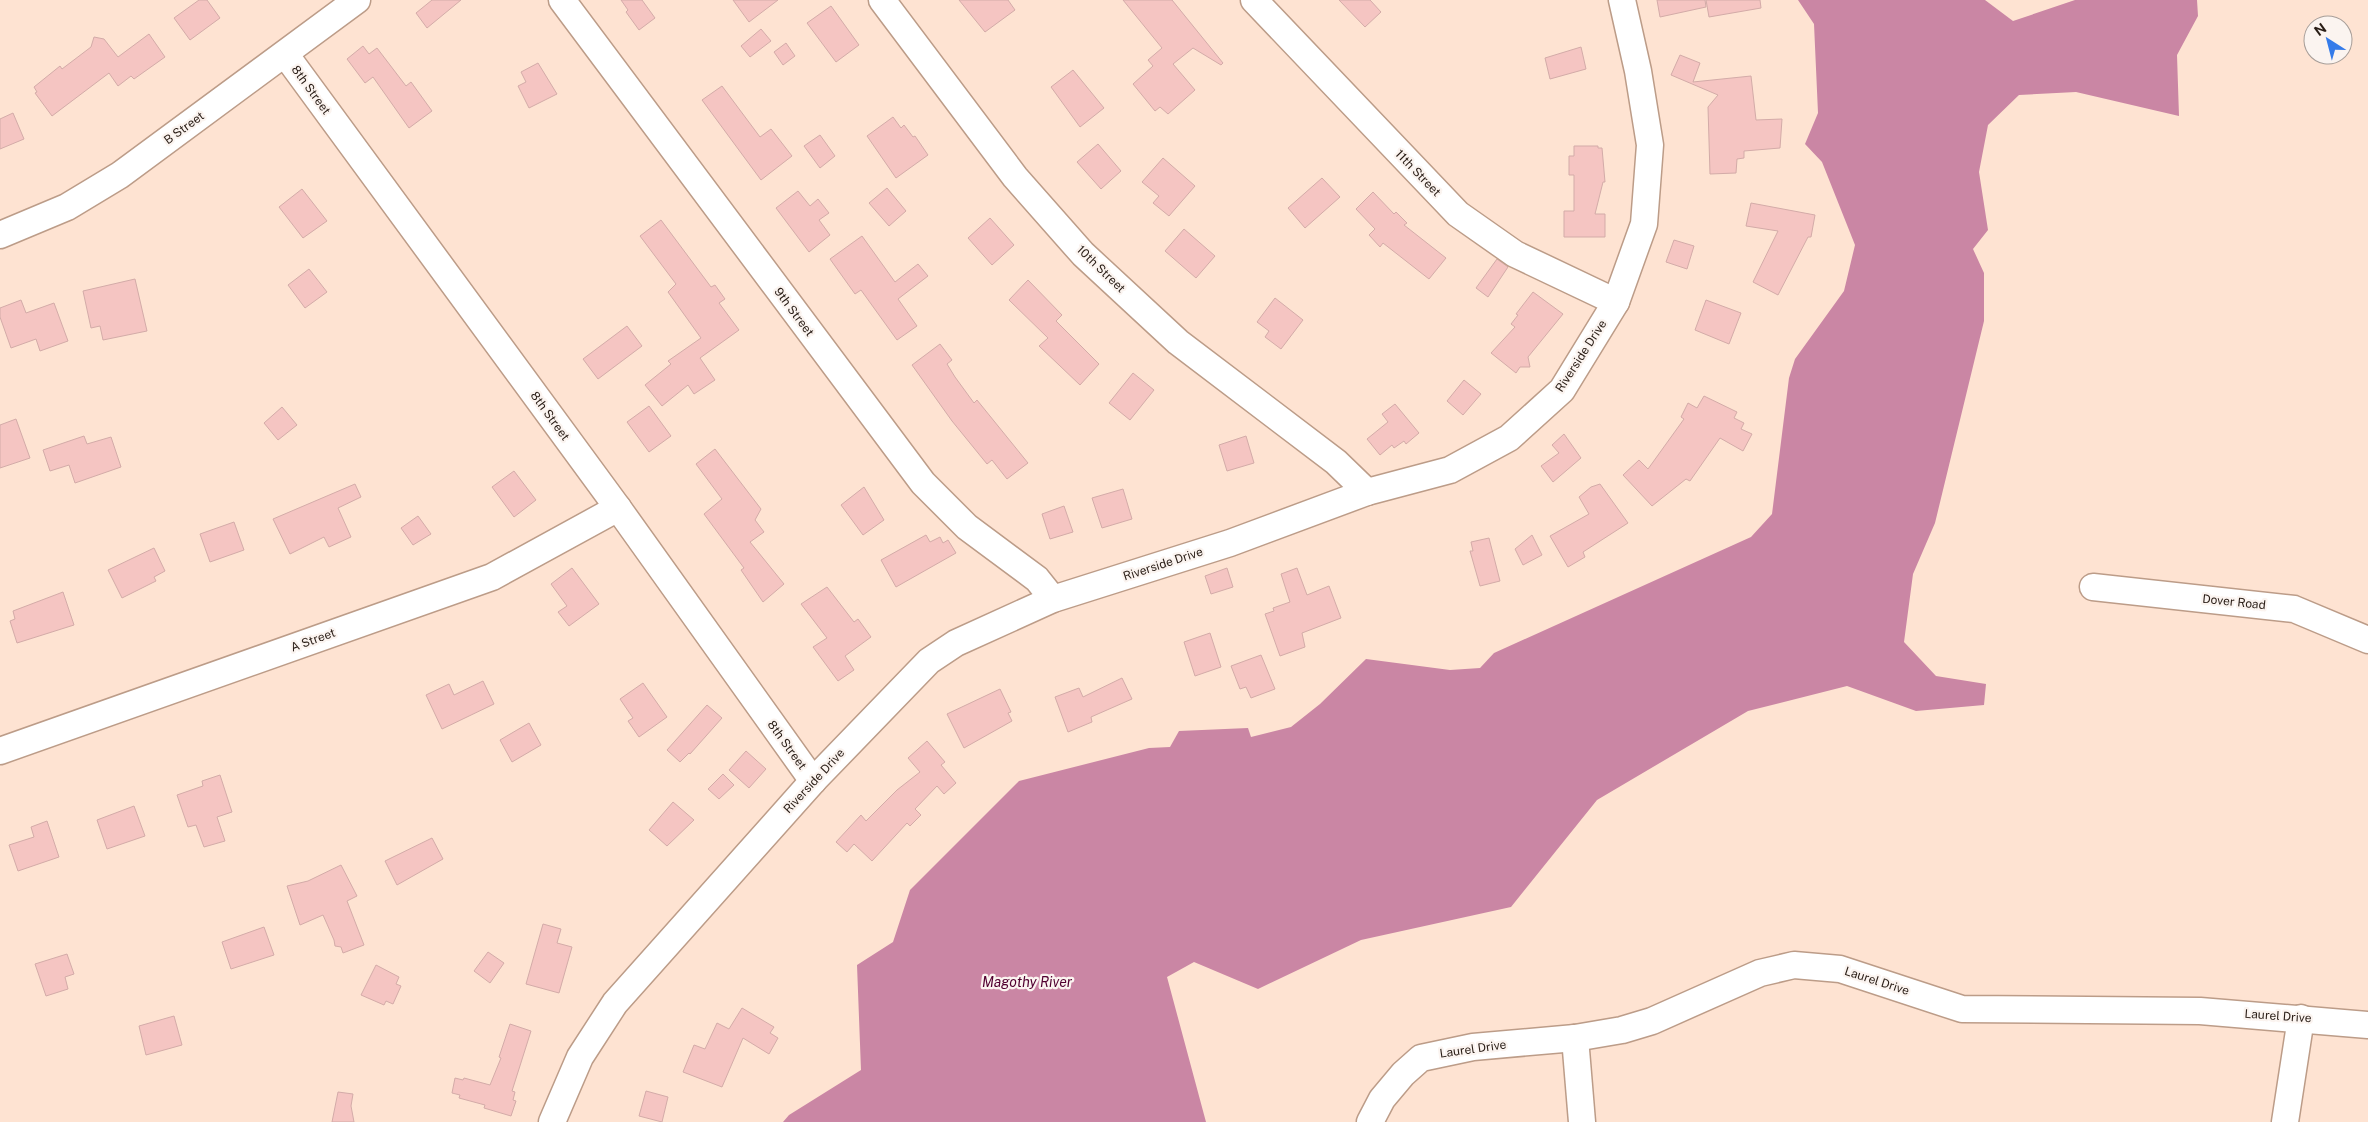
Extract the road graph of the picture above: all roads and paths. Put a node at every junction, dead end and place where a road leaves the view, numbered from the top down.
1 (357, 0) edge
2 (562, 0) edge
3 (882, 0) edge
4 (1254, 0) edge
5 (1622, 0) edge
6 (285, 54) junction
7 (0, 235) edge
8 (1616, 302) junction
9 (1367, 492) junction
10 (618, 508) junction
11 (2093, 587) dead end
12 (1053, 598) junction
13 (2368, 640) edge
14 (0, 751) edge
15 (813, 781) junction
16 (2301, 1018) junction
17 (2368, 1025) edge
18 (1576, 1038) junction
19 (552, 1122) edge
20 (1370, 1122) edge
21 (1582, 1122) edge
22 (2285, 1122) edge

1 - 6 street, B Street
2 - 12 street, 9th Street
3 - 9 street, 10th Street
4 - 8 street, 11th Street
5 - 8 street, Riverside Drive
6 - 7 street, B Street
6 - 10 street, 8th Street
8 - 9 street, Riverside Drive
9 - 12 street, Riverside Drive
10 - 14 street, A Street
10 - 15 street, 8th Street
11 - 13 street, Dover Road
12 - 15 street, Riverside Drive
15 - 19 street, Riverside Drive
16 - 17 street, Laurel Drive
16 - 18 street, Laurel Drive
16 - 22 street
18 - 20 street, Laurel Drive
18 - 21 street

